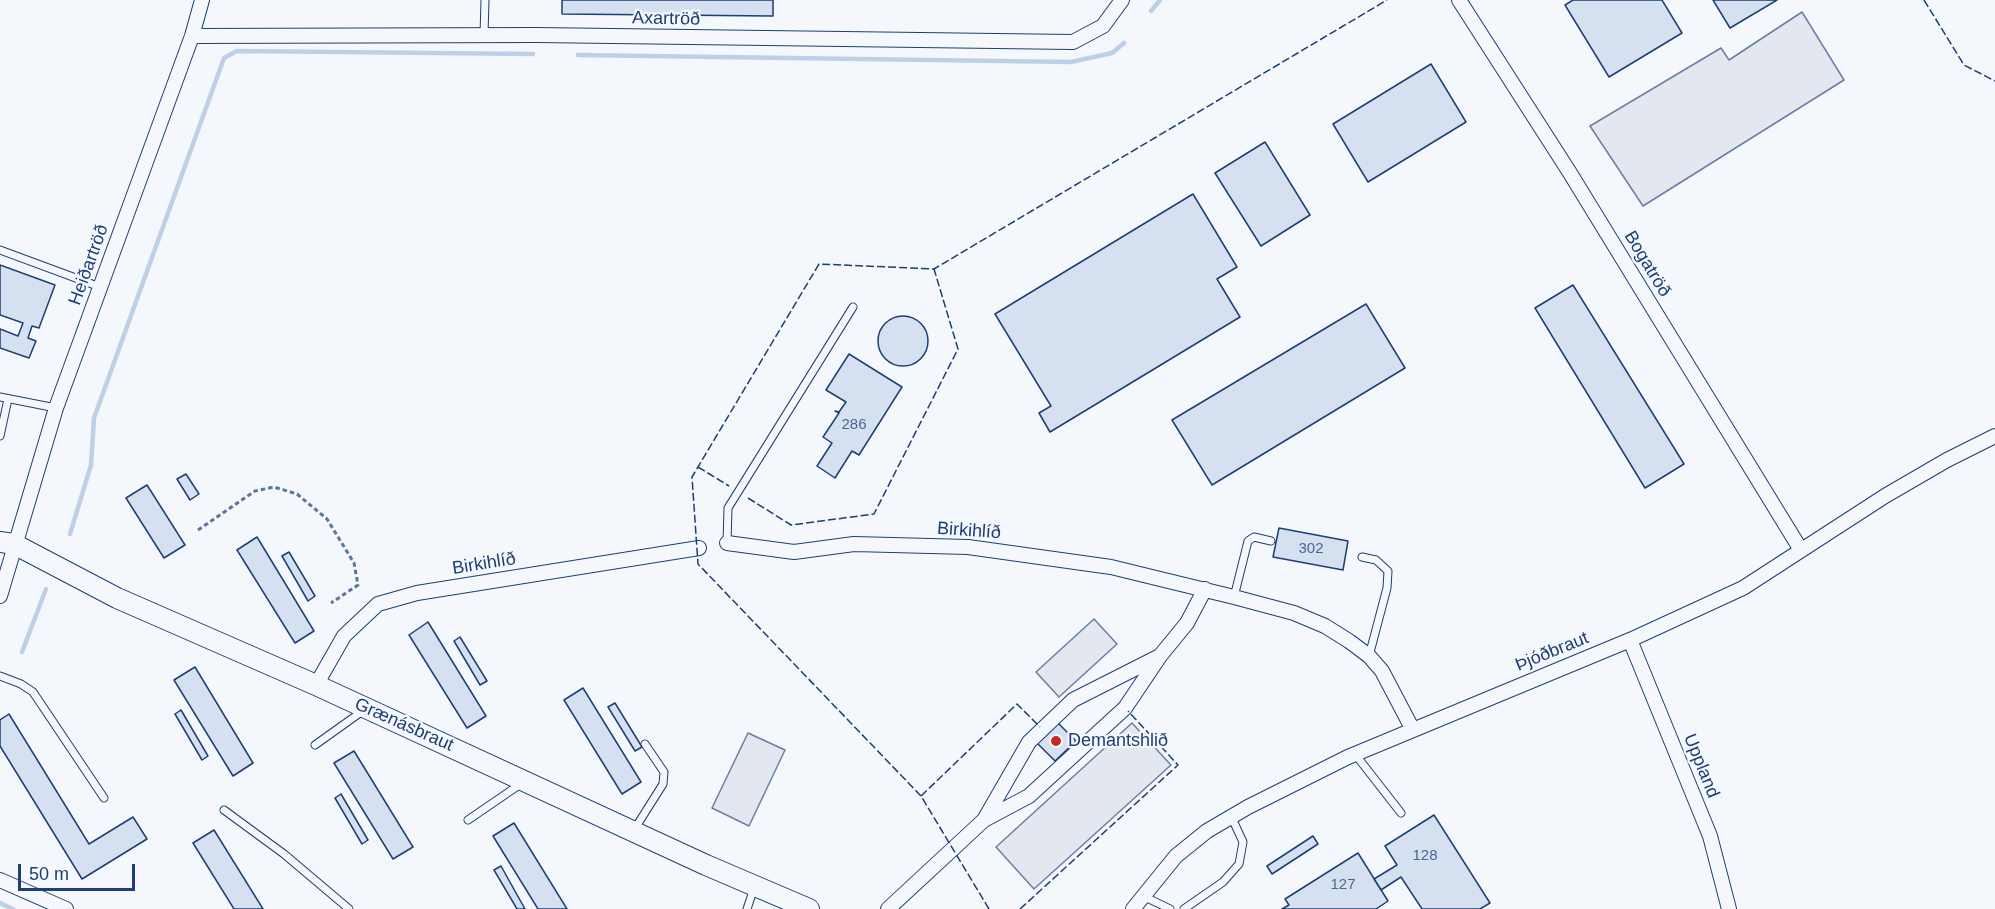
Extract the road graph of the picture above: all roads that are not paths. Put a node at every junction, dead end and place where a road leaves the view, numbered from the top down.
1 (202, 0) edge
2 (485, 0) edge
3 (1122, 0) edge
4 (1459, 0) edge
5 (484, 35) junction
6 (192, 36) junction
7 (0, 250) edge
8 (100, 287) junction
9 (853, 307) dead end
10 (4, 398) edge
11 (56, 408) junction
12 (0, 436) edge
13 (1995, 436) edge
14 (1271, 541) dead end
15 (7, 543) edge
16 (727, 543) joint
17 (699, 548) dead end
18 (1801, 550) junction
19 (1362, 557) dead end
20 (1205, 589) junction
21 (0, 596) edge
22 (1234, 597) junction
23 (1630, 640) junction
24 (1160, 656) junction
25 (1369, 656) junction
26 (0, 676) edge
27 (316, 685) junction
28 (366, 709) junction
29 (1413, 730) junction
30 (315, 744) dead end
31 (645, 744) dead end
32 (1355, 754) junction
33 (527, 780) junction
34 (104, 798) dead end
35 (224, 810) dead end
36 (1401, 813) dead end
37 (1231, 816) junction
38 (468, 820) dead end
39 (984, 820) junction
40 (634, 830) junction
41 (0, 880) edge
42 (755, 886) junction
43 (1143, 896) junction
44 (42, 904) edge
45 (66, 909) edge
46 (349, 909) edge
47 (747, 909) edge
48 (809, 909) edge
49 (888, 909) edge
50 (1133, 909) edge
51 (1170, 909) edge
52 (1184, 909) edge
53 (1729, 909) edge

1 - 6 street, Heiðartröð
2 - 5 lane
3 - 5 street, Axartröð
4 - 18 street, Bogatröð
5 - 6 street, Axartröð
6 - 8 street, Heiðartröð
7 - 8 lane
8 - 11 street, Heiðartröð
9 - 16 lane
10 - 11 lane
10 - 12 lane
11 - 15 street, Heiðartröð
13 - 18 street, Þjóðbraut
14 - 22 lane
15 - 21 street, Heiðartröð
15 - 27 street, Grænásbraut
16 - 20 street, Birkihlíð
17 - 27 street, Birkihlíð
18 - 23 street, Þjóðbraut
19 - 25 lane
20 - 22 street, Birkihlíð
20 - 24 street
22 - 25 street, Birkihlíð
23 - 29 street, Þjóðbraut
23 - 53 street, Uppland
24 - 39 street
24 - 39 street
25 - 29 street, Birkihlíð
26 - 34 lane
27 - 28 street, Grænásbraut
28 - 30 lane
28 - 33 street, Grænásbraut
29 - 32 street, Þjóðbraut
31 - 40 lane
32 - 36 lane
32 - 37 street, Þjóðbraut
33 - 38 lane
33 - 40 street, Grænásbraut
35 - 46 lane
37 - 43 street, Þjóðbraut
37 - 52 lane
39 - 49 street
40 - 42 street, Grænásbraut
41 - 44 street
42 - 47 lane
42 - 48 street, Grænásbraut
43 - 50 street, Þjóðbraut
43 - 51 lane
44 - 45 street

